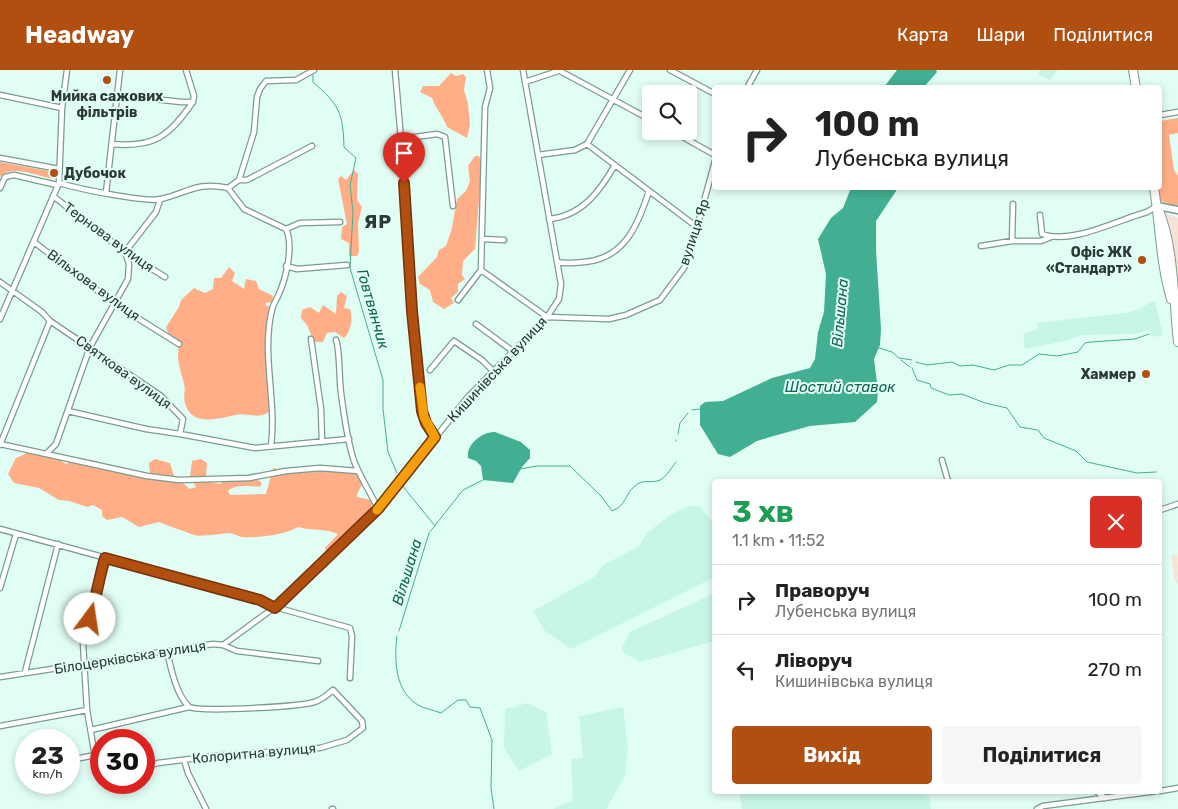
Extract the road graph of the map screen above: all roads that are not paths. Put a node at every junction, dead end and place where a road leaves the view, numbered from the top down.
1 (67, 70) edge
2 (120, 70) edge
3 (186, 70) edge
4 (314, 70) edge
5 (395, 70) edge
6 (487, 70) edge
7 (522, 70) edge
8 (560, 70) edge
9 (630, 70) edge
10 (670, 70) edge
11 (757, 70) edge
12 (1133, 70) edge
13 (525, 82) junction
14 (749, 85) edge
15 (1136, 85) edge
16 (712, 92) edge
17 (0, 95) edge
18 (117, 95) junction
19 (614, 99) junction
20 (192, 102) junction
21 (62, 108) junction
22 (1178, 112) edge
23 (642, 115) edge
24 (1162, 115) edge
25 (400, 139) junction
26 (688, 140) edge
27 (112, 144) junction
28 (587, 144) junction
29 (312, 146) dead end
30 (712, 153) edge
31 (538, 156) junction
32 (0, 158) edge
33 (615, 165) junction
34 (59, 169) junction
35 (712, 173) edge
36 (239, 180) junction
37 (58, 184) junction
38 (0, 188) edge
39 (228, 188) junction
40 (1154, 190) edge
41 (649, 191) junction
42 (106, 193) junction
43 (53, 196) junction
44 (160, 200) junction
45 (1013, 204) dead end
46 (453, 206) dead end
47 (1157, 206) junction
48 (1178, 210) edge
49 (1040, 215) dead end
50 (549, 219) junction
51 (340, 222) dead end
52 (698, 227) junction
53 (286, 229) junction
54 (1051, 237) junction
55 (483, 239) junction
56 (504, 240) dead end
57 (1012, 241) junction
58 (34, 242) junction
59 (981, 246) dead end
60 (125, 252) junction
61 (557, 262) junction
62 (286, 266) junction
63 (347, 266) dead end
64 (481, 270) junction
65 (165, 277) dead end
66 (0, 282) edge
67 (1173, 286) edge
68 (11, 292) junction
69 (458, 300) dead end
70 (115, 304) junction
71 (547, 317) junction
72 (0, 319) edge
73 (50, 321) junction
74 (476, 324) dead end
75 (311, 339) dead end
76 (336, 340) dead end
77 (1178, 342) edge
78 (179, 344) dead end
79 (90, 347) junction
80 (514, 352) junction
81 (430, 370) dead end
82 (494, 372) junction
83 (68, 411) junction
84 (180, 434) junction
85 (435, 437) junction
86 (349, 439) junction
87 (322, 442) junction
88 (0, 444) edge
89 (271, 446) junction
90 (48, 453) junction
91 (942, 460) dead end
92 (358, 471) junction
93 (947, 479) edge
94 (1178, 504) edge
95 (378, 509) junction
96 (1162, 509) edge
97 (0, 529) edge
98 (16, 534) junction
99 (58, 544) junction
100 (105, 558) junction
101 (0, 588) edge
102 (275, 608) junction
103 (223, 645) junction
104 (167, 651) junction
105 (318, 661) dead end
106 (83, 664) junction
107 (25, 672) junction
108 (0, 677) edge
109 (350, 678) dead end
110 (189, 708) junction
111 (87, 710) junction
112 (0, 726) edge
113 (94, 729) edge
114 (90, 730) edge
115 (184, 760) junction
116 (155, 765) edge
117 (1178, 788) edge
118 (1162, 790) edge
119 (1100, 794) edge
120 (1135, 794) edge
121 (1105, 798) junction
122 (206, 809) edge
123 (1037, 809) edge

1 - 21 street
2 - 18 street
3 - 20 street
4 - 36 street
5 - 25 street
6 - 55 street
7 - 13 street, Кишинівська вулиця
8 - 13 street
8 - 19 street
9 - 19 street
10 - 16 street
11 - 14 street
12 - 15 main road
13 - 31 street, Кишинівська вулиця
17 - 21 street
18 - 20 street
18 - 27 street
19 - 23 street
19 - 28 street
20 - 27 street
21 - 34 street
22 - 24 street
25 - 46 street
25 - 85 street
26 - 30 street
27 - 42 street
28 - 31 street
28 - 33 street
29 - 36 street
31 - 50 street, Кишинівська вулиця
32 - 34 street
33 - 41 street
33 - 50 street
34 - 37 street
35 - 52 street, вулиця Яр
36 - 39 street
37 - 38 street
37 - 42 street
37 - 43 street
39 - 44 street
39 - 53 street
40 - 47 main road
41 - 52 street
41 - 61 street
42 - 44 street
43 - 58 street
43 - 60 street, Тернова вулиця
44 - 60 street
45 - 57 street
47 - 48 main road
47 - 54 street
47 - 67 main road
49 - 54 street
50 - 61 street, Кишинівська вулиця
51 - 53 street
52 - 71 street, вулиця Яр
53 - 62 street
54 - 57 street
55 - 56 street
55 - 64 street
57 - 59 street
58 - 68 street
58 - 70 street, Вільхова вулиця
60 - 65 street, Тернова вулиця
60 - 70 street
61 - 71 street, Кишинівська вулиця
62 - 63 street
62 - 89 street
64 - 69 street
64 - 71 street
66 - 68 street, Святкова вулиця
67 - 77 main road
68 - 72 street
68 - 73 street, Святкова вулиця
70 - 78 street, Вільхова вулиця
70 - 79 street
71 - 80 street, Кишинівська вулиця
73 - 79 street, Святкова вулиця
73 - 88 street
74 - 80 street
75 - 87 street
76 - 86 street
79 - 83 street
79 - 84 street, Святкова вулиця
80 - 82 street, Кишинівська вулиця
81 - 82 street
82 - 85 street, Кишинівська вулиця
83 - 84 street
83 - 90 street
84 - 89 street
85 - 95 street, Кишинівська вулиця
86 - 87 street
86 - 92 street
87 - 89 street
88 - 90 street
90 - 92 street
91 - 93 street
92 - 95 street
94 - 96 street
95 - 102 street, Кишинівська вулиця
97 - 98 street
98 - 99 street
98 - 101 street
99 - 100 street
99 - 107 street
100 - 102 street
100 - 106 street
102 - 103 street, Кишинівська вулиця
102 - 109 street
103 - 104 street, Білоцерківська вулиця
103 - 105 street, Білоцерківська вулиця
104 - 106 street, Білоцерківська вулиця
104 - 110 street
106 - 107 street, Білоцерківська вулиця
106 - 111 street
107 - 108 street, Білоцерківська вулиця
110 - 113 street
110 - 115 street, Колоритна вулиця
111 - 112 street
111 - 114 street
115 - 116 street, Колоритна вулиця
115 - 122 street
117 - 118 street
119 - 121 street
120 - 121 street
121 - 123 street

